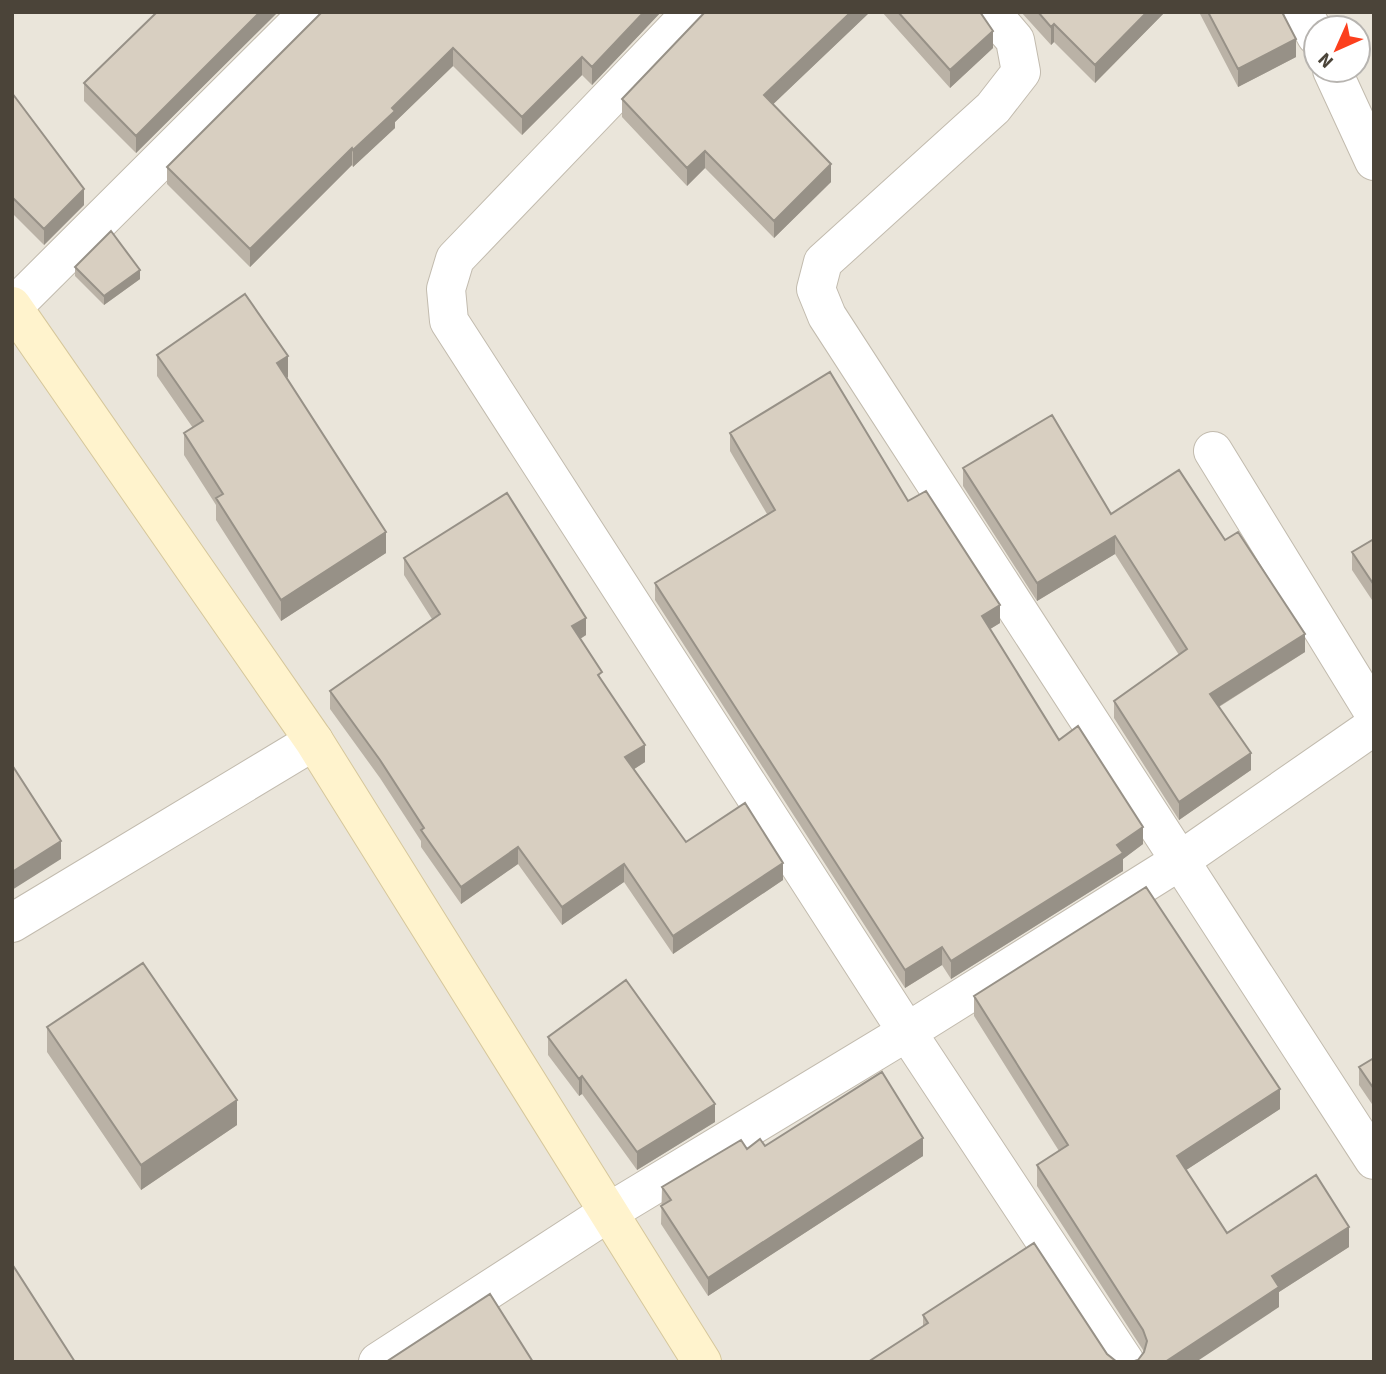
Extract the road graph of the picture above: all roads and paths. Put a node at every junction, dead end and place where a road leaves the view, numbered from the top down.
1 (309, 12) edge
2 (692, 12) edge
3 (990, 12) edge
4 (1338, 84) edge
5 (1374, 161) edge
6 (13, 306) edge
7 (1213, 452) dead end
8 (1374, 713) edge
9 (1374, 726) edge
10 (314, 741) junction
11 (1178, 862) junction
12 (12, 923) edge
13 (907, 1032) junction
14 (1374, 1160) edge
15 (609, 1212) junction
16 (379, 1362) edge
17 (702, 1362) edge
18 (1125, 1362) edge

1 - 6 street
2 - 13 street
3 - 11 street
4 - 5 street
6 - 10 street
7 - 8 street
9 - 11 street
10 - 12 street
10 - 15 street
11 - 13 street
11 - 14 street
13 - 15 street
13 - 18 street
15 - 16 street
15 - 17 street

